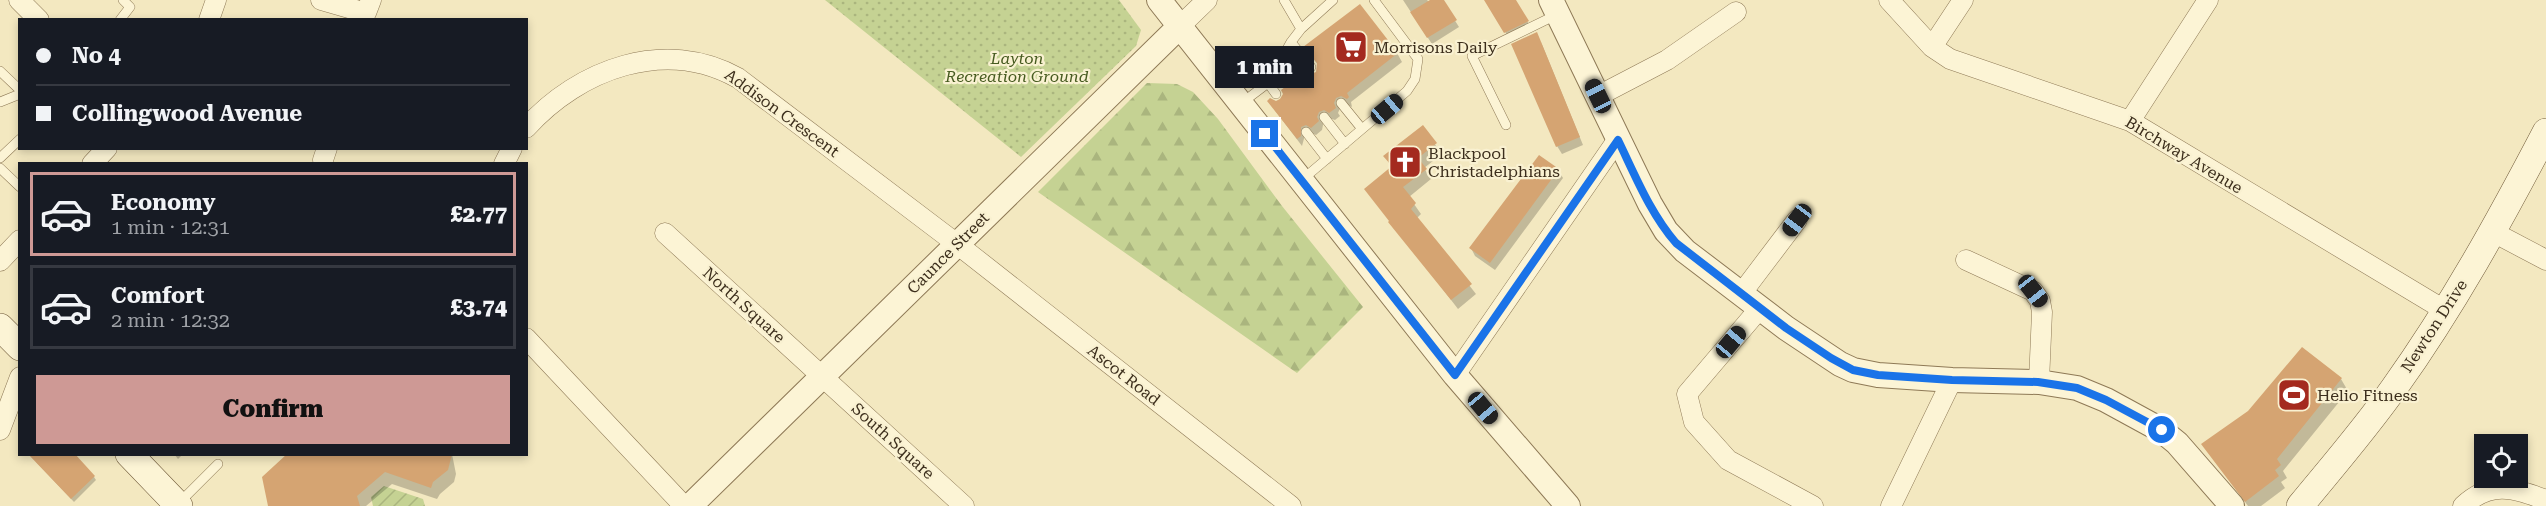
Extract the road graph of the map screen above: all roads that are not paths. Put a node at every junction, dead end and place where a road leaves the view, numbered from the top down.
1 (20, 0) edge
2 (123, 0) edge
3 (216, 0) edge
4 (321, 0) edge
5 (1159, 0) edge
6 (1207, 0) edge
7 (1284, 0) edge
8 (1333, 0) edge
9 (1374, 0) edge
10 (1889, 0) edge
11 (1963, 0) edge
12 (2208, 0) edge
13 (1555, 7) edge
14 (367, 11) edge
15 (1736, 12) dead end
16 (37, 18) edge
17 (122, 18) edge
18 (211, 18) edge
19 (1179, 27) junction
20 (1301, 29) junction
21 (1291, 42) junction
22 (1932, 47) junction
23 (1281, 63) junction
24 (1311, 67) dead end
25 (0, 70) edge
26 (1294, 80) dead end
27 (1268, 83) junction
28 (18, 90) edge
29 (18, 93) edge
30 (1276, 94) dead end
31 (1598, 96) junction
32 (0, 102) edge
33 (1240, 104) junction
34 (1341, 104) dead end
35 (1324, 117) dead end
36 (2130, 120) junction
37 (1506, 125) dead end
38 (528, 126) edge
39 (1362, 129) junction
40 (1306, 132) dead end
41 (2546, 132) edge
42 (1618, 140) junction
43 (18, 141) edge
44 (1345, 144) junction
45 (104, 150) edge
46 (0, 158) edge
47 (1327, 159) junction
48 (94, 162) edge
49 (0, 168) edge
50 (1301, 180) junction
51 (18, 185) edge
52 (1797, 220) dead end
53 (2493, 232) junction
54 (665, 233) dead end
55 (18, 242) edge
56 (957, 244) junction
57 (1966, 260) dead end
58 (2546, 260) edge
59 (0, 261) edge
60 (1751, 301) junction
61 (2446, 311) junction
62 (0, 327) edge
63 (528, 340) edge
64 (18, 345) edge
65 (1455, 375) junction
66 (823, 377) junction
67 (1952, 380) junction
68 (18, 381) edge
69 (2038, 382) junction
70 (6, 397) edge
71 (0, 430) edge
72 (131, 456) edge
73 (218, 464) dead end
74 (2546, 500) edge
75 (178, 505) edge
76 (684, 506) edge
77 (690, 506) edge
78 (964, 506) edge
79 (1291, 506) edge
80 (1568, 506) edge
81 (1813, 506) edge
82 (1891, 506) edge
83 (2232, 506) edge
84 (2300, 506) edge
85 (2463, 506) edge

1 - 16 street
2 - 17 lane
3 - 18 street
4 - 14 street
5 - 19 street
6 - 19 street, Caunce Street
7 - 20 lane
8 - 20 lane
9 - 39 lane
10 - 22 street, Birchway Avenue
11 - 22 street
12 - 36 street
13 - 31 street
13 - 37 lane
15 - 31 street
19 - 33 street
19 - 56 street, Caunce Street
20 - 21 lane
21 - 23 lane
21 - 24 lane
22 - 36 street, Birchway Avenue
23 - 26 lane
23 - 27 lane
25 - 28 lane
27 - 30 lane
27 - 33 lane
29 - 32 lane
31 - 42 street
33 - 50 street
34 - 39 lane
35 - 44 lane
36 - 61 street, Birchway Avenue
38 - 56 street, Addison Crescent
39 - 44 lane
40 - 47 lane
41 - 53 main road, Newton Drive
42 - 60 street
42 - 65 street
43 - 46 lane
44 - 47 lane
45 - 48 street
47 - 50 lane
49 - 51 lane
50 - 65 street
52 - 60 street
53 - 58 street
53 - 61 main road, Newton Drive
54 - 66 street, North Square
55 - 59 street
56 - 66 street, Caunce Street
56 - 79 street, Ascot Road
57 - 69 street
60 - 67 street
60 - 81 street
61 - 84 main road, Newton Drive
62 - 64 main road
63 - 76 street
65 - 80 street
66 - 77 street, Caunce Street
66 - 78 street, South Square
67 - 69 street
67 - 82 street
68 - 70 street
69 - 83 street
70 - 71 street
72 - 75 main road
73 - 75 lane
74 - 85 street

